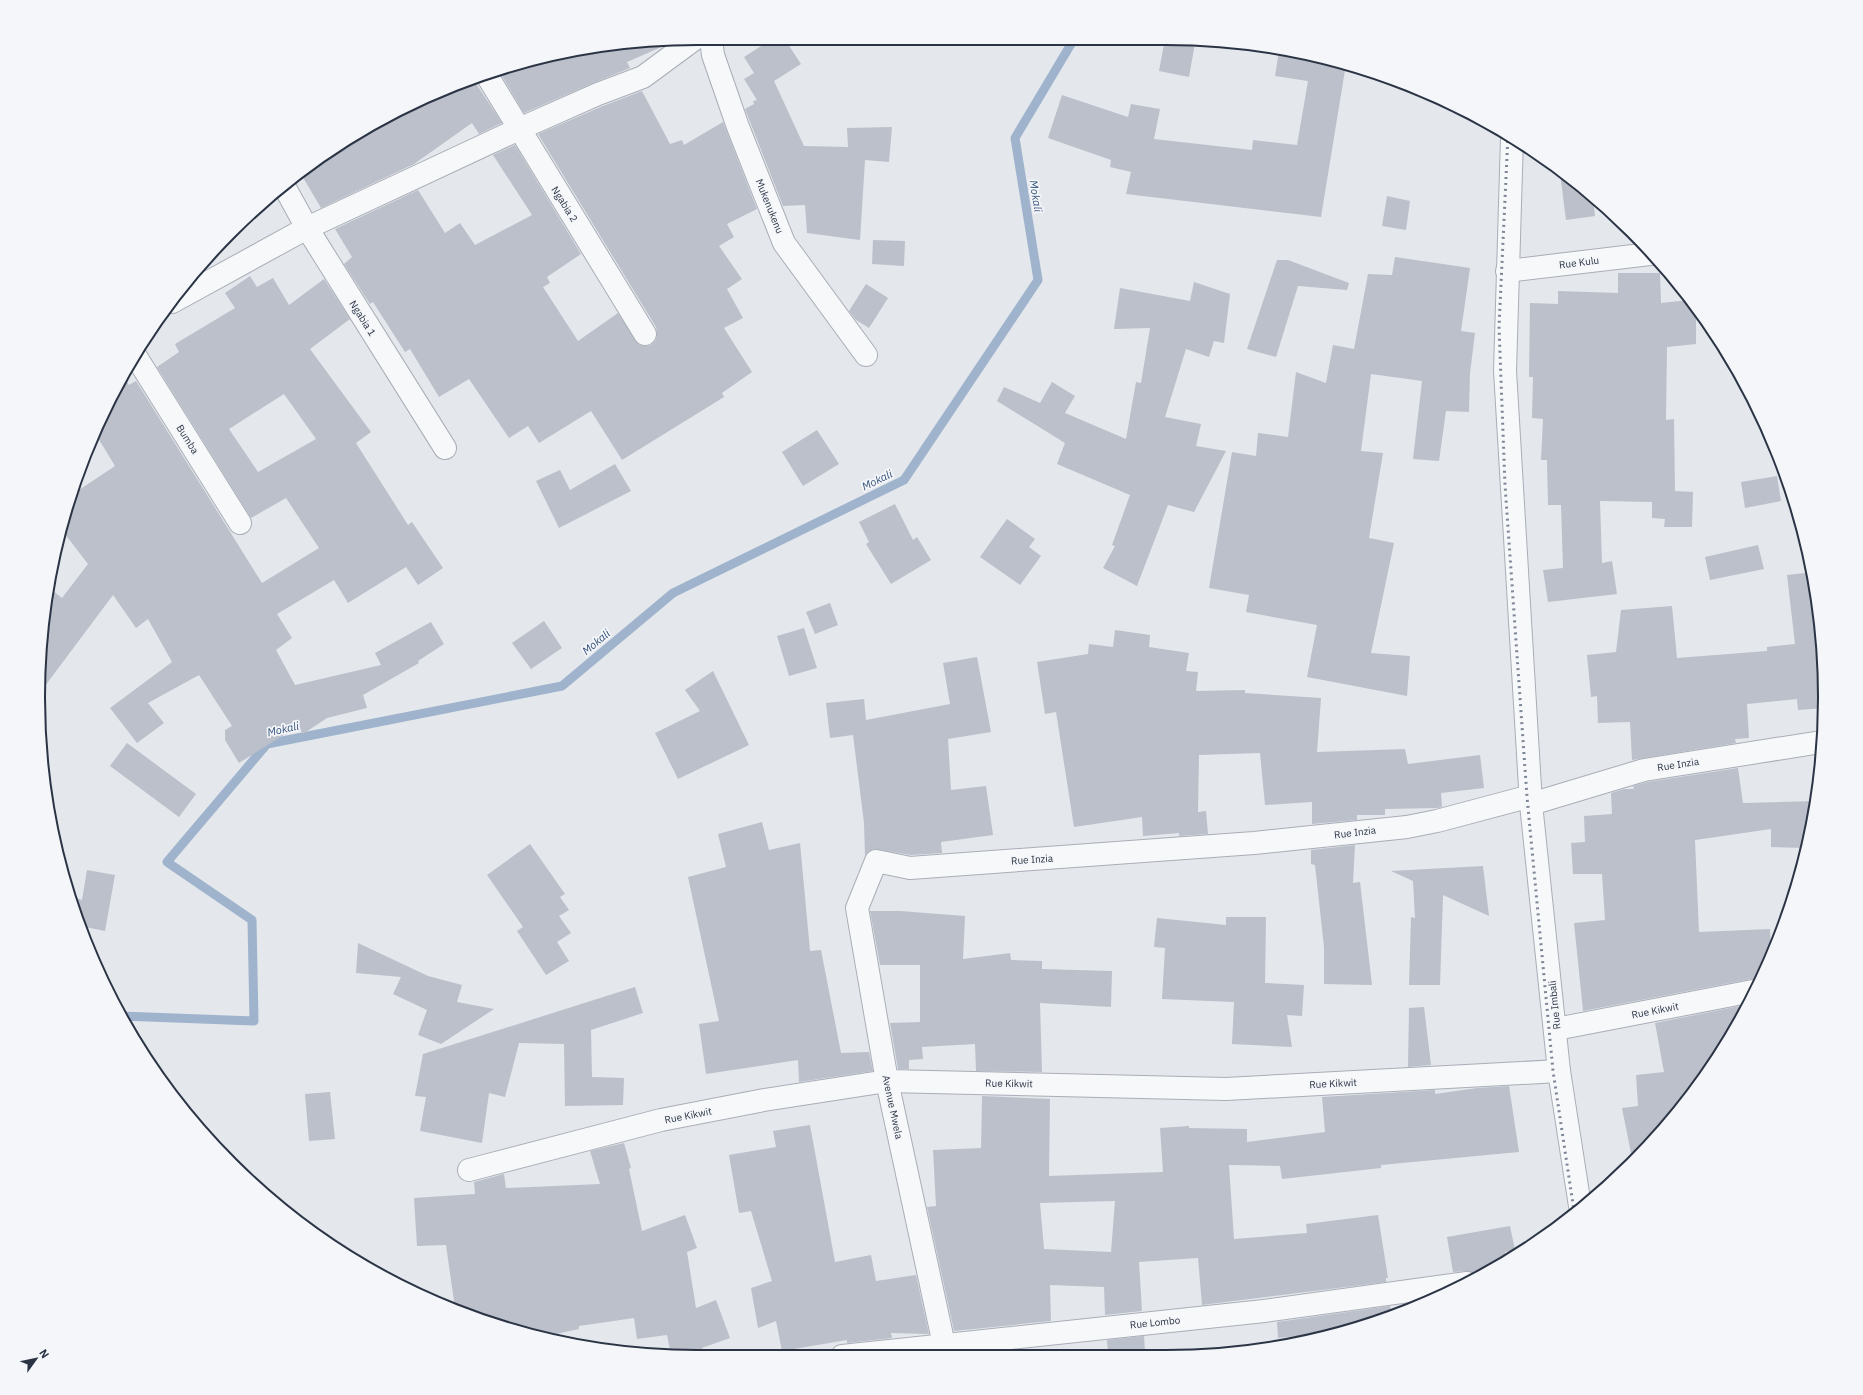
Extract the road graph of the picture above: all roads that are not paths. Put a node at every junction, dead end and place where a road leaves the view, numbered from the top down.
1 (686, 45) edge
2 (712, 45) edge
3 (489, 80) edge
4 (519, 129) junction
5 (1512, 145) edge
6 (287, 191) edge
7 (307, 228) junction
8 (1644, 255) edge
9 (1507, 271) junction
10 (184, 296) edge
11 (645, 334) dead end
12 (866, 355) dead end
13 (139, 361) edge
14 (445, 448) dead end
15 (240, 523) dead end
16 (1817, 743) edge
17 (1531, 804) junction
18 (876, 861) joint
19 (1748, 992) edge
20 (1556, 1029) junction
21 (1560, 1071) junction
22 (887, 1080) junction
23 (469, 1170) dead end
24 (1579, 1202) edge
25 (1448, 1286) edge
26 (946, 1350) edge

1 - 4 street
2 - 12 street, Mukenukenu
3 - 4 street, Ngabia 2
4 - 7 street
4 - 11 street, Ngabia 2
5 - 9 street, Rue Imbali
6 - 7 street, Ngabia 1
7 - 10 street
7 - 14 street, Ngabia 1
8 - 9 street, Rue Kulu
9 - 17 street, Rue Imbali
13 - 15 street, Bumba
16 - 17 street, Rue Inzia
17 - 18 street, Rue Inzia
17 - 20 street, Rue Imbali
18 - 22 street, Avenue Mwela
19 - 20 street, Rue Kikwit
20 - 21 street, Rue Imbali
21 - 22 street, Rue Kikwit
21 - 24 street, Rue Imbali
22 - 23 street, Rue Kikwit
22 - 26 street, Avenue Mwela
25 - 26 street, Rue Lombo

